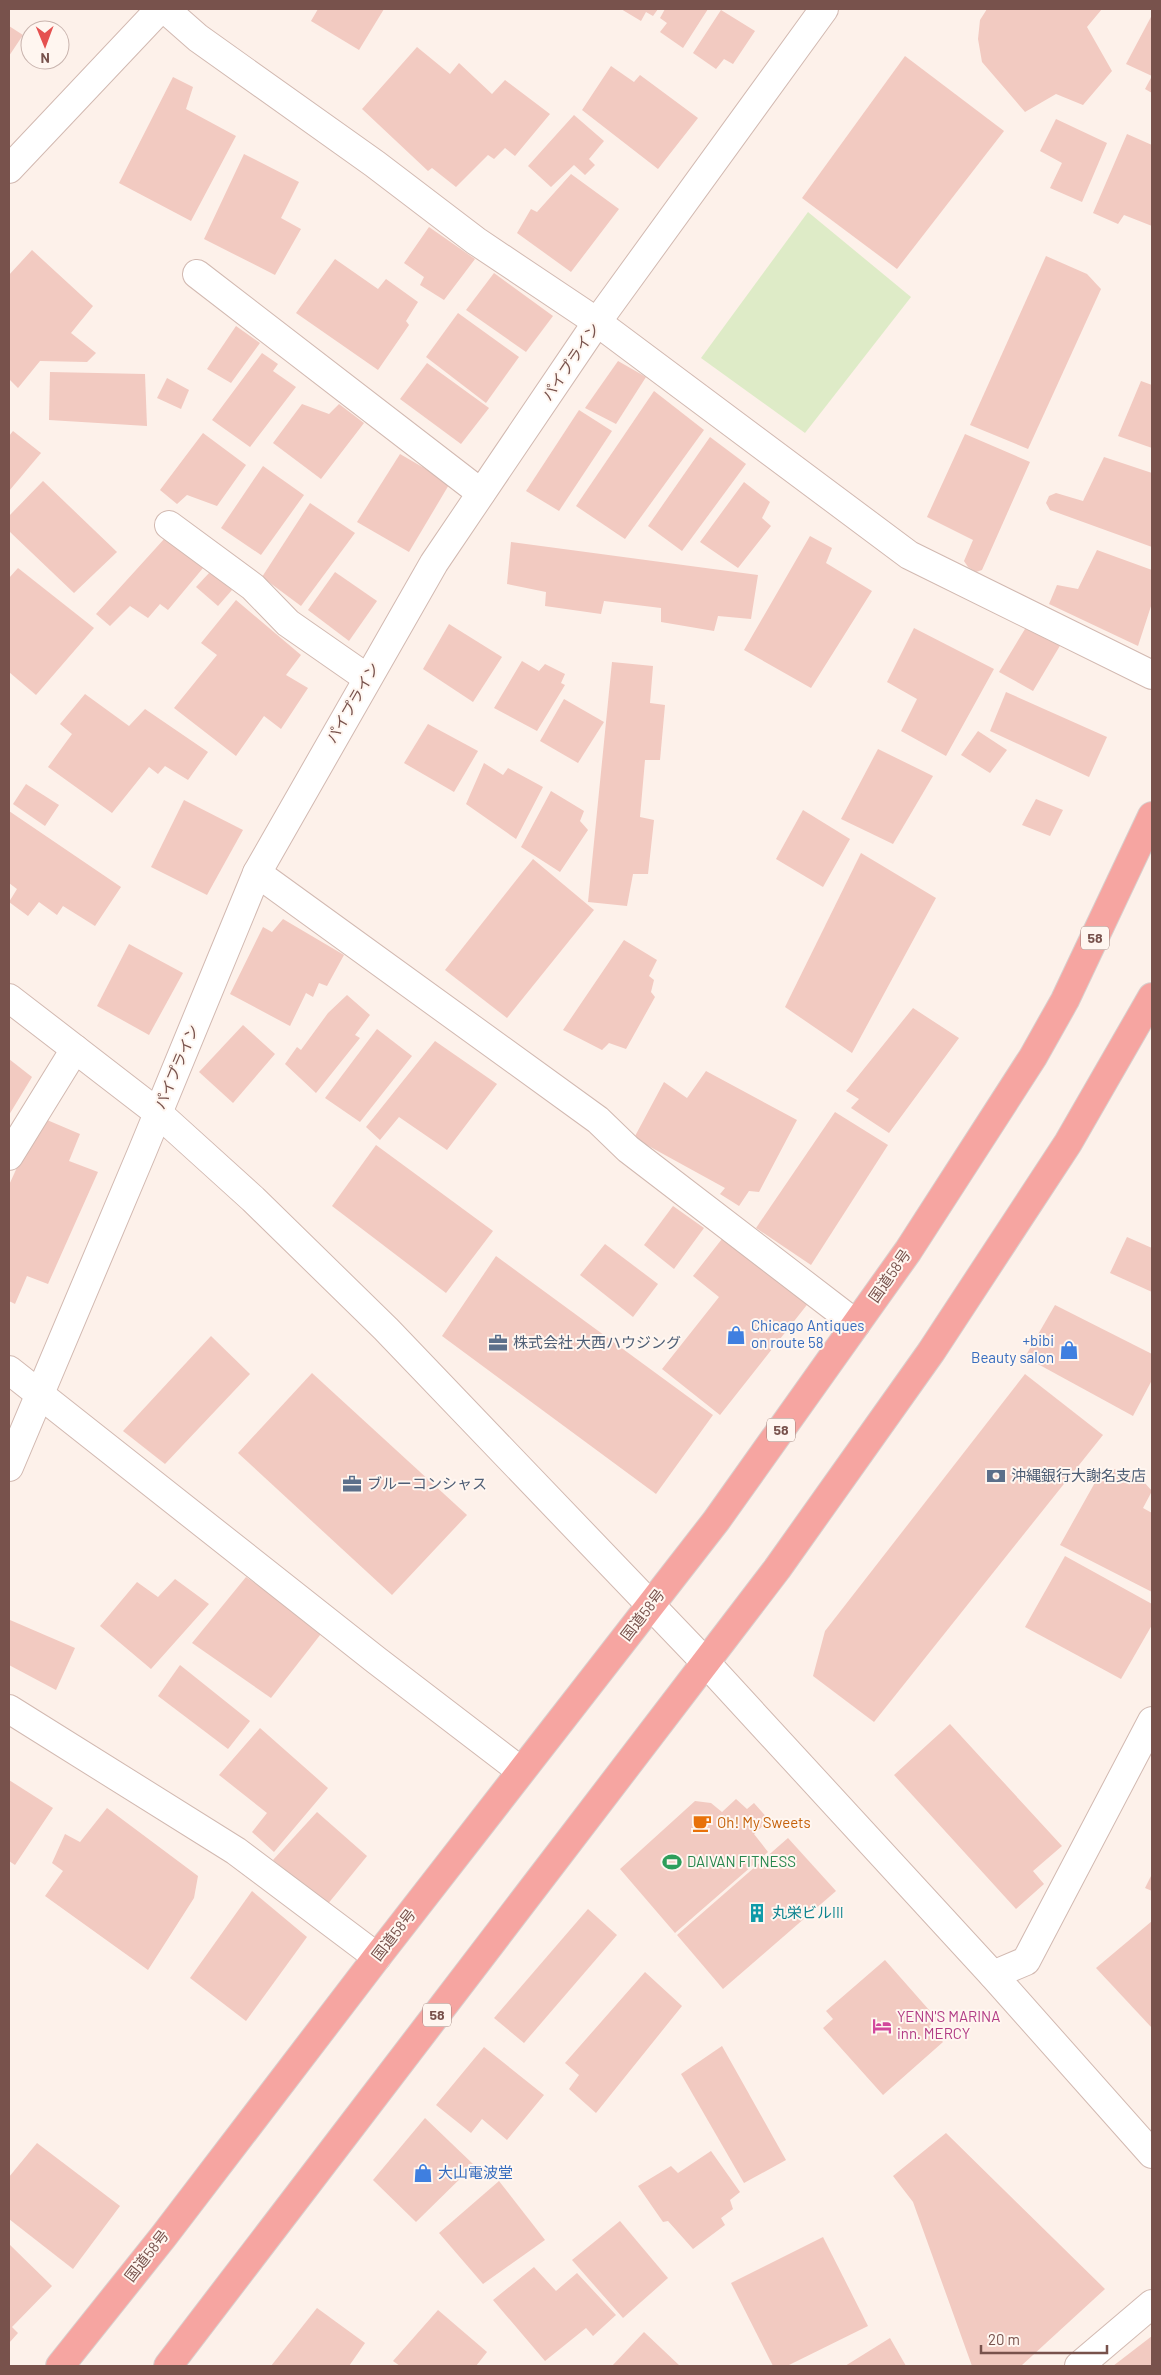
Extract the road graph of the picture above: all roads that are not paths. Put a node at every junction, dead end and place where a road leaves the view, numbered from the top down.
1 (824, 9) edge
2 (150, 13) edge
3 (9, 169) edge
4 (197, 274) dead end
5 (597, 322) junction
6 (481, 493) junction
7 (170, 525) dead end
8 (1152, 675) edge
9 (367, 678) junction
10 (1152, 816) edge
11 (257, 873) junction
12 (1152, 997) edge
13 (9, 998) edge
14 (75, 1049) junction
15 (158, 1113) junction
16 (9, 1156) edge
17 (856, 1324) junction
18 (9, 1370) edge
19 (38, 1394) junction
20 (9, 1467) edge
21 (651, 1606) junction
22 (707, 1664) junction
23 (9, 1709) edge
24 (1152, 1721) edge
25 (521, 1771) junction
26 (377, 1957) junction
27 (993, 1976) junction
28 (1152, 2154) edge
29 (1152, 2304) edge
30 (60, 2366) edge
31 (168, 2366) edge
32 (1079, 2366) edge

1 - 5 street, パイプライン
2 - 3 street
2 - 5 street
4 - 6 street
5 - 6 street, パイプライン
5 - 8 street
6 - 9 street, パイプライン
7 - 9 street
9 - 11 street, パイプライン
10 - 17 highway, 国道58号 / 58
11 - 15 street, パイプライン
11 - 17 street
12 - 22 highway, 58
13 - 14 street
14 - 15 street
14 - 16 street
15 - 19 street, パイプライン
15 - 21 street
17 - 21 highway, 国道58号 / 58
18 - 19 street
19 - 20 street, パイプライン
19 - 25 street
21 - 22 street
21 - 25 highway, 国道58号 / 58
22 - 27 street
22 - 31 highway, 58
23 - 26 street
24 - 27 street
25 - 26 highway, 国道58号 / 58
26 - 30 highway, 国道58号 / 58
27 - 28 street
29 - 32 street

